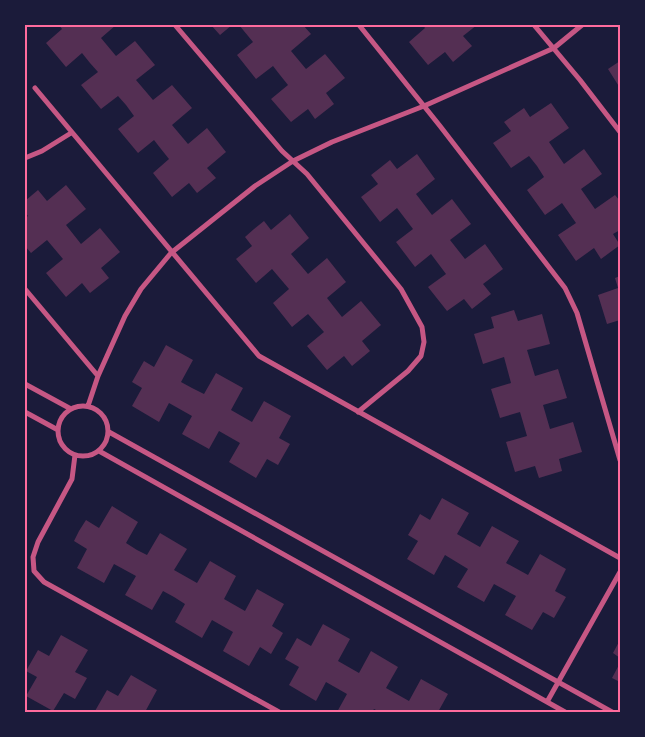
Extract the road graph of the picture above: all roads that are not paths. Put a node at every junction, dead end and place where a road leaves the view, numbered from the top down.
1 (175, 25) edge
2 (359, 25) edge
3 (534, 25) edge
4 (582, 25) edge
5 (554, 48) junction
6 (35, 88) dead end
7 (424, 106) junction
8 (620, 132) edge
9 (72, 133) junction
10 (25, 158) edge
11 (293, 161) junction
12 (171, 252) junction
13 (25, 290) edge
14 (98, 376) junction
15 (25, 384) edge
16 (88, 406) junction
17 (71, 409) junction
18 (25, 412) edge
19 (358, 412) junction
20 (58, 430) junction
21 (109, 432) junction
22 (99, 451) junction
23 (75, 455) junction
24 (620, 460) edge
25 (620, 558) edge
26 (620, 572) edge
27 (558, 682) junction
28 (547, 702) junction
29 (279, 712) edge
30 (565, 712) edge
31 (612, 712) edge

1 - 11 street
2 - 7 street
3 - 5 street
4 - 5 street
5 - 7 street
5 - 8 street
6 - 9 street
7 - 11 street
7 - 24 street
9 - 10 street
9 - 12 street
11 - 12 street
11 - 19 street
12 - 14 street
12 - 19 street
13 - 14 street
14 - 16 street
15 - 17 street
16 - 17 street
16 - 21 street
17 - 20 street
18 - 20 street
19 - 25 street
20 - 23 street
21 - 22 street
21 - 27 street
22 - 23 street
22 - 28 street
23 - 29 street
26 - 27 street
27 - 28 street
27 - 31 street
28 - 30 street

